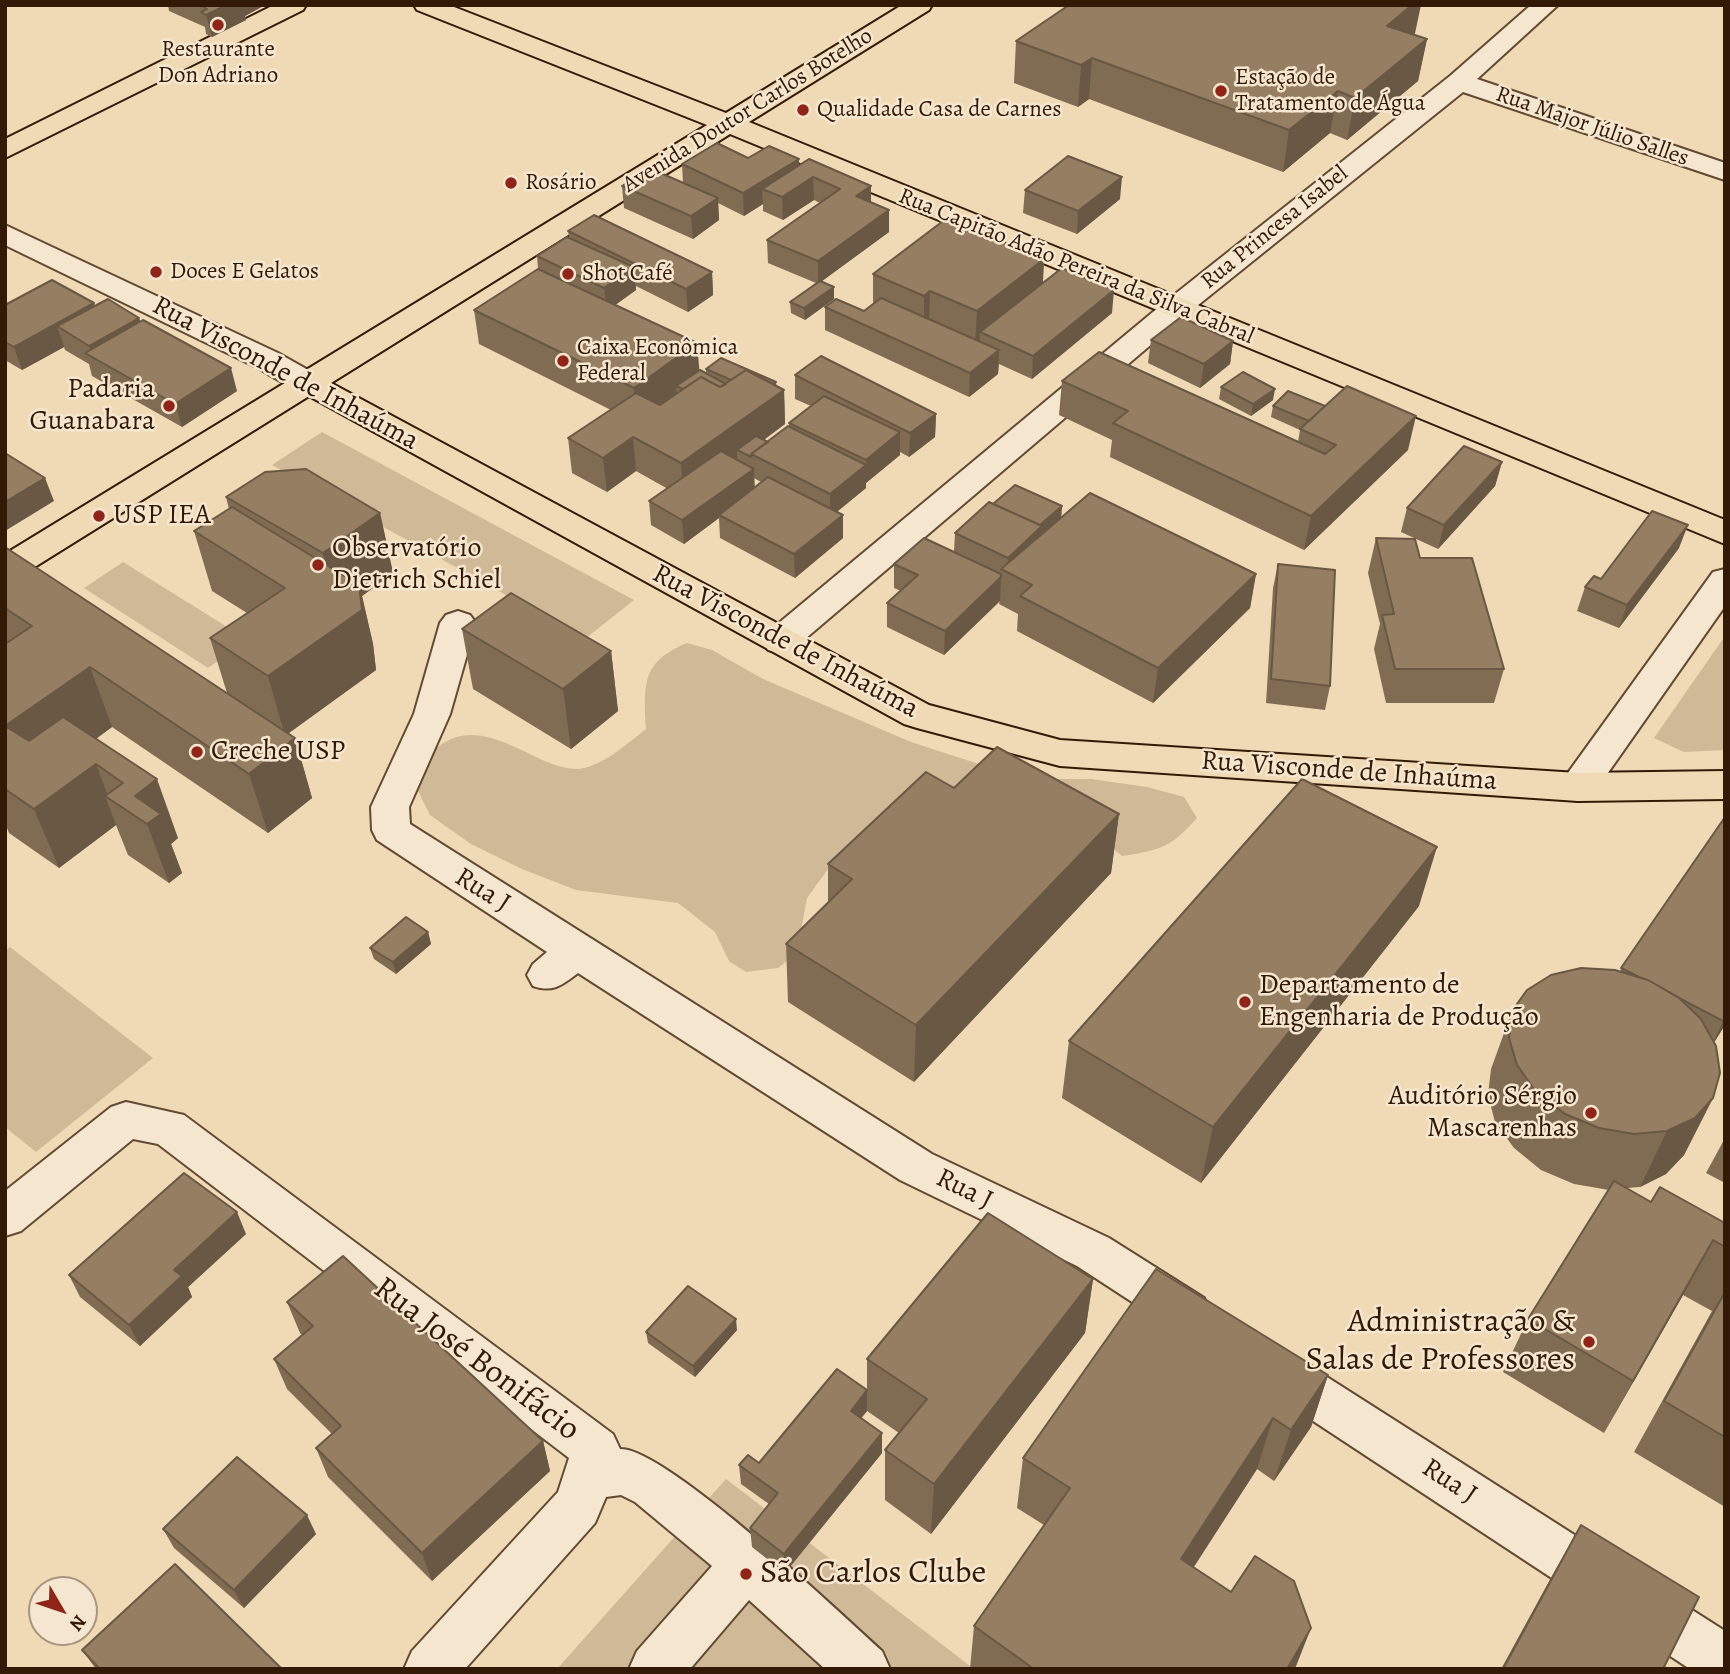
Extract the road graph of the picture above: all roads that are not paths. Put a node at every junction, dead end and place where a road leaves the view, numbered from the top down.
1 (293, 5) edge
2 (426, 5) edge
3 (920, 5) edge
4 (1546, 5) edge
5 (1459, 82) junction
6 (727, 123) junction
7 (5, 150) edge
8 (1725, 172) edge
9 (5, 234) edge
10 (1176, 308) junction
11 (306, 382) junction
12 (1725, 533) edge
13 (5, 570) edge
14 (1725, 580) edge
15 (458, 623) dead end
16 (780, 641) junction
17 (1725, 785) edge
18 (1578, 788) junction
19 (5, 1217) edge
20 (587, 1475) junction
21 (746, 1566) junction
22 (1725, 1661) edge
23 (848, 1663) edge
24 (430, 1669) edge
25 (655, 1669) edge

1 - 7 main road
2 - 6 main road, Rua Capitão Adão Pereira da Silva Cabral
3 - 6 main road, Avenida Doutor Carlos Botelho
4 - 5 street, Rua Princesa Isabel
5 - 8 street, Rua Major Júlio Salles
5 - 10 street, Rua Princesa Isabel
6 - 10 main road, Rua Capitão Adão Pereira da Silva Cabral
6 - 11 main road, Avenida Doutor Carlos Botelho
9 - 11 street, Rua Visconde de Inhaúma
10 - 12 main road, Rua Capitão Adão Pereira da Silva Cabral
10 - 16 street, Rua Princesa Isabel
11 - 13 main road, Avenida Doutor Carlos Botelho
11 - 16 main road, Rua Visconde de Inhaúma
14 - 18 street
15 - 22 street, Rua J
16 - 18 main road, Rua Visconde de Inhaúma
17 - 18 main road, Rua Visconde de Inhaúma
19 - 20 street, Rua José Bonifácio
20 - 21 street
20 - 24 street, Rua José Bonifácio
21 - 23 street
21 - 25 street

